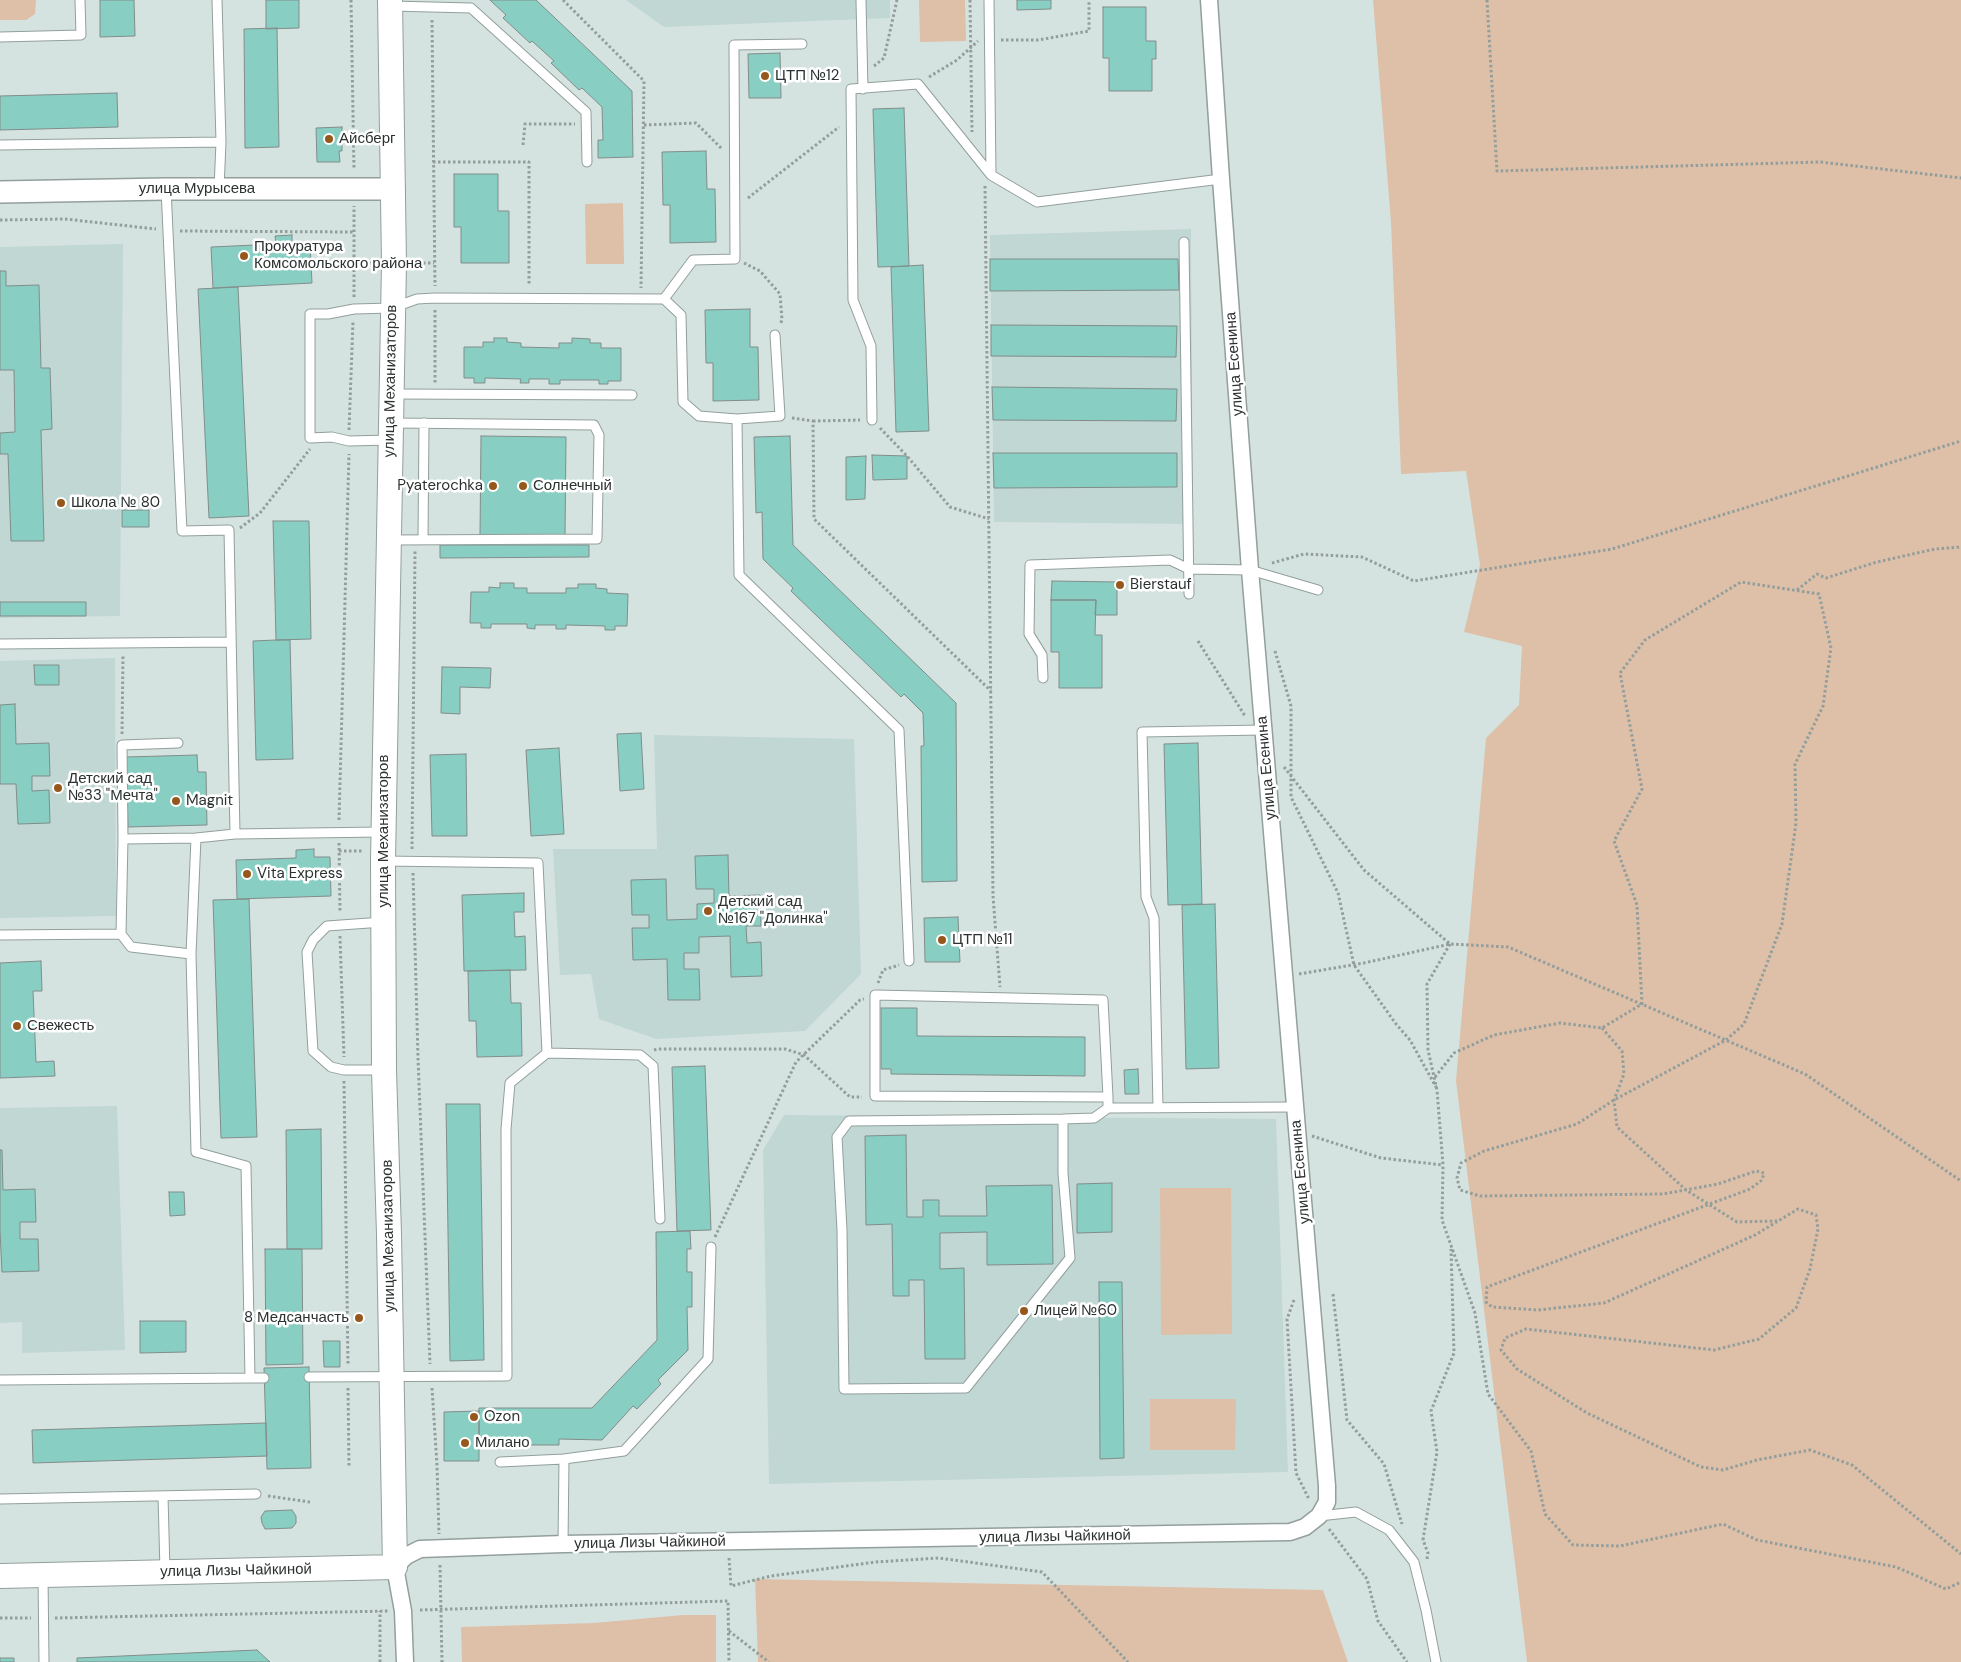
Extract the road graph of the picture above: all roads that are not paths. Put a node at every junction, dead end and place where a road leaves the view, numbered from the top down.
1 (80, 0) edge
2 (216, 0) edge
3 (989, 0) edge
4 (1209, 0) edge
5 (861, 1) edge
6 (390, 3) edge
7 (0, 37) edge
8 (802, 44) dead end
9 (864, 89) junction
10 (221, 142) junction
11 (0, 145) edge
12 (587, 162) dead end
13 (990, 175) junction
14 (1220, 179) junction
15 (166, 189) junction
16 (218, 189) junction
17 (394, 189) junction
18 (0, 192) edge
19 (1184, 242) dead end
20 (664, 299) junction
21 (392, 308) junction
22 (775, 335) road end
23 (391, 394) junction
24 (632, 395) dead end
25 (737, 419) junction
26 (872, 420) road end
27 (424, 424) junction
28 (390, 432) junction
29 (388, 540) junction
30 (419, 540) junction
31 (1189, 569) junction
32 (1250, 570) junction
33 (1318, 590) dead end
34 (1189, 594) dead end
35 (231, 642) junction
36 (0, 644) edge
37 (1042, 678) dead end
38 (1261, 734) junction
39 (178, 743) dead end
40 (383, 832) junction
41 (234, 834) junction
42 (196, 838) junction
43 (123, 839) junction
44 (383, 861) junction
45 (383, 922) junction
46 (121, 934) junction
47 (0, 935) edge
48 (191, 954) junction
49 (909, 962) road end
50 (547, 1052) junction
51 (384, 1070) junction
52 (1108, 1097) junction
53 (1295, 1107) junction
54 (1108, 1108) junction
55 (1158, 1108) junction
56 (1063, 1119) junction
57 (660, 1219) dead end
58 (711, 1247) road end
59 (309, 1377) dead end
60 (392, 1377) junction
61 (250, 1378) junction
62 (264, 1378) dead end
63 (0, 1380) edge
64 (564, 1459) junction
65 (500, 1462) dead end
66 (256, 1494) road end
67 (163, 1496) junction
68 (0, 1499) edge
69 (1319, 1516) junction
70 (563, 1544) junction
71 (395, 1567) junction
72 (165, 1573) junction
73 (43, 1575) junction
74 (0, 1576) edge
75 (44, 1662) edge
76 (405, 1662) edge
77 (1436, 1662) edge

1 - 7 lane
2 - 10 lane
3 - 13 lane
4 - 14 street, улица Есенина
5 - 9 lane
6 - 12 lane
6 - 17 main road, улица Механизаторов
8 - 20 lane
9 - 13 lane
9 - 26 lane
10 - 11 lane
10 - 16 lane
13 - 14 lane
14 - 32 street, улица Есенина
15 - 16 street, улица Мурысева
15 - 18 street, улица Мурысева
15 - 35 lane
16 - 17 street, улица Мурысева
17 - 21 main road, улица Механизаторов
19 - 31 lane
20 - 21 lane
20 - 25 lane
21 - 23 main road, улица Механизаторов
21 - 28 lane
22 - 25 lane
23 - 24 lane
23 - 28 main road, улица Механизаторов
25 - 49 lane
27 - 28 lane
27 - 30 lane
27 - 30 lane
28 - 29 main road, улица Механизаторов
29 - 30 lane
29 - 40 main road, улица Механизаторов
31 - 32 lane
31 - 34 lane
31 - 37 lane
32 - 33 lane
32 - 38 street, улица Есенина
35 - 36 lane
35 - 41 lane
38 - 53 street, улица Есенина
38 - 55 lane
39 - 43 lane
40 - 41 lane
40 - 44 main road, улица Механизаторов
41 - 42 lane
42 - 43 lane
42 - 48 lane
43 - 46 lane
44 - 45 main road, улица Механизаторов
44 - 50 lane
45 - 51 main road, улица Механизаторов
45 - 51 lane
46 - 47 lane
46 - 48 lane
48 - 61 lane
50 - 57 lane
50 - 60 lane
51 - 60 main road, улица Механизаторов
52 - 52 lane
52 - 54 lane
53 - 55 lane
53 - 69 street, улица Есенина
54 - 55 lane
54 - 56 lane
56 - 56 lane
58 - 64 lane
59 - 60 lane
60 - 71 main road, улица Механизаторов
61 - 62 lane
61 - 63 lane
64 - 65 lane
64 - 70 lane
66 - 67 lane
67 - 68 lane
67 - 72 lane
69 - 70 street, улица Лизы Чайкиной
69 - 77 lane
70 - 71 street, улица Лизы Чайкиной
71 - 72 main road, улица Лизы Чайкиной
71 - 76 street, улица Механизаторов
72 - 73 main road, улица Лизы Чайкиной
73 - 74 main road, улица Лизы Чайкиной
73 - 75 lane

